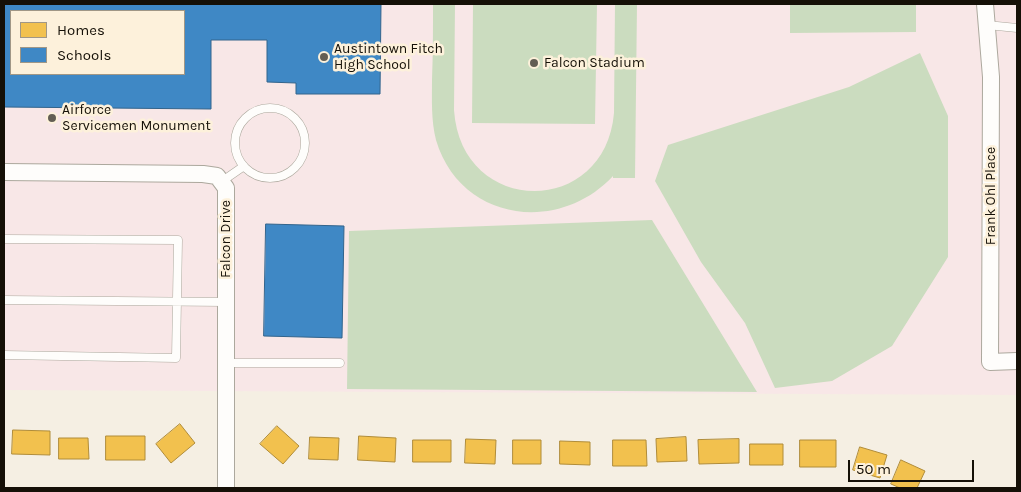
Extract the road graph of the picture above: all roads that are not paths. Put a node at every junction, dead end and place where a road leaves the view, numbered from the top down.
1 (985, 4) edge
2 (987, 25) junction
3 (1017, 28) edge
4 (244, 166) junction
5 (4, 172) edge
6 (221, 182) junction
7 (4, 239) edge
8 (4, 300) edge
9 (177, 301) junction
10 (226, 302) junction
11 (4, 355) edge
12 (1017, 361) edge
13 (226, 363) junction
14 (340, 363) dead end
15 (226, 488) edge

1 - 2 street, Frank Ohl Place
2 - 3 lane
2 - 12 street, Frank Ohl Place
4 - 4 lane
4 - 6 lane
5 - 6 street, Falcon Drive
6 - 10 street, Falcon Drive
7 - 9 lane
8 - 9 lane
9 - 10 lane
9 - 11 lane
10 - 13 street, Falcon Drive
13 - 14 lane
13 - 15 street, Falcon Drive

